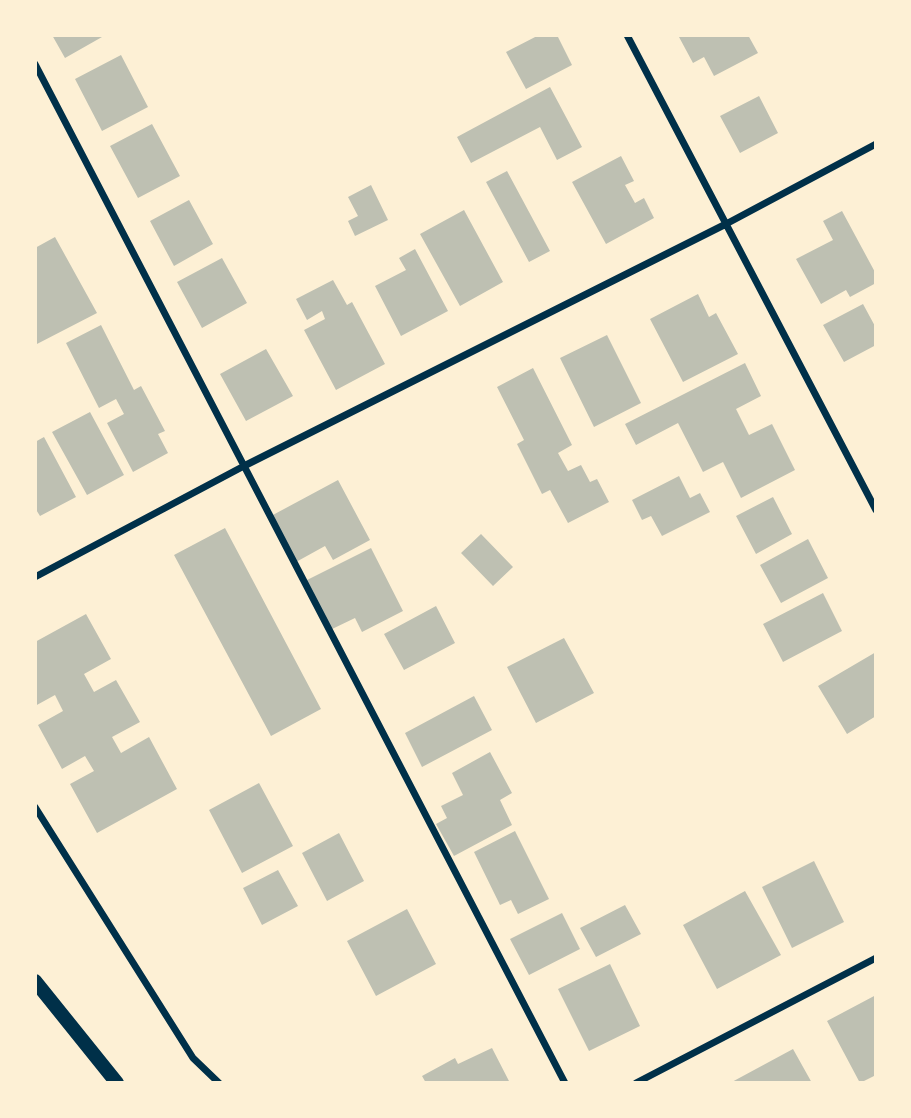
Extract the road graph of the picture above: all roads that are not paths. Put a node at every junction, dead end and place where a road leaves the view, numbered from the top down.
1 (627, 35) edge
2 (35, 64) edge
3 (876, 144) edge
4 (726, 224) junction
5 (244, 466) junction
6 (876, 510) edge
7 (35, 577) edge
8 (35, 807) edge
9 (876, 957) edge
10 (35, 981) edge
11 (117, 1083) edge
12 (219, 1083) edge
13 (565, 1083) edge
14 (636, 1083) edge

1 - 4 street
2 - 5 street
3 - 4 street
4 - 5 street
4 - 6 street
5 - 7 street
5 - 13 street
8 - 12 street
9 - 14 street
10 - 11 main road

